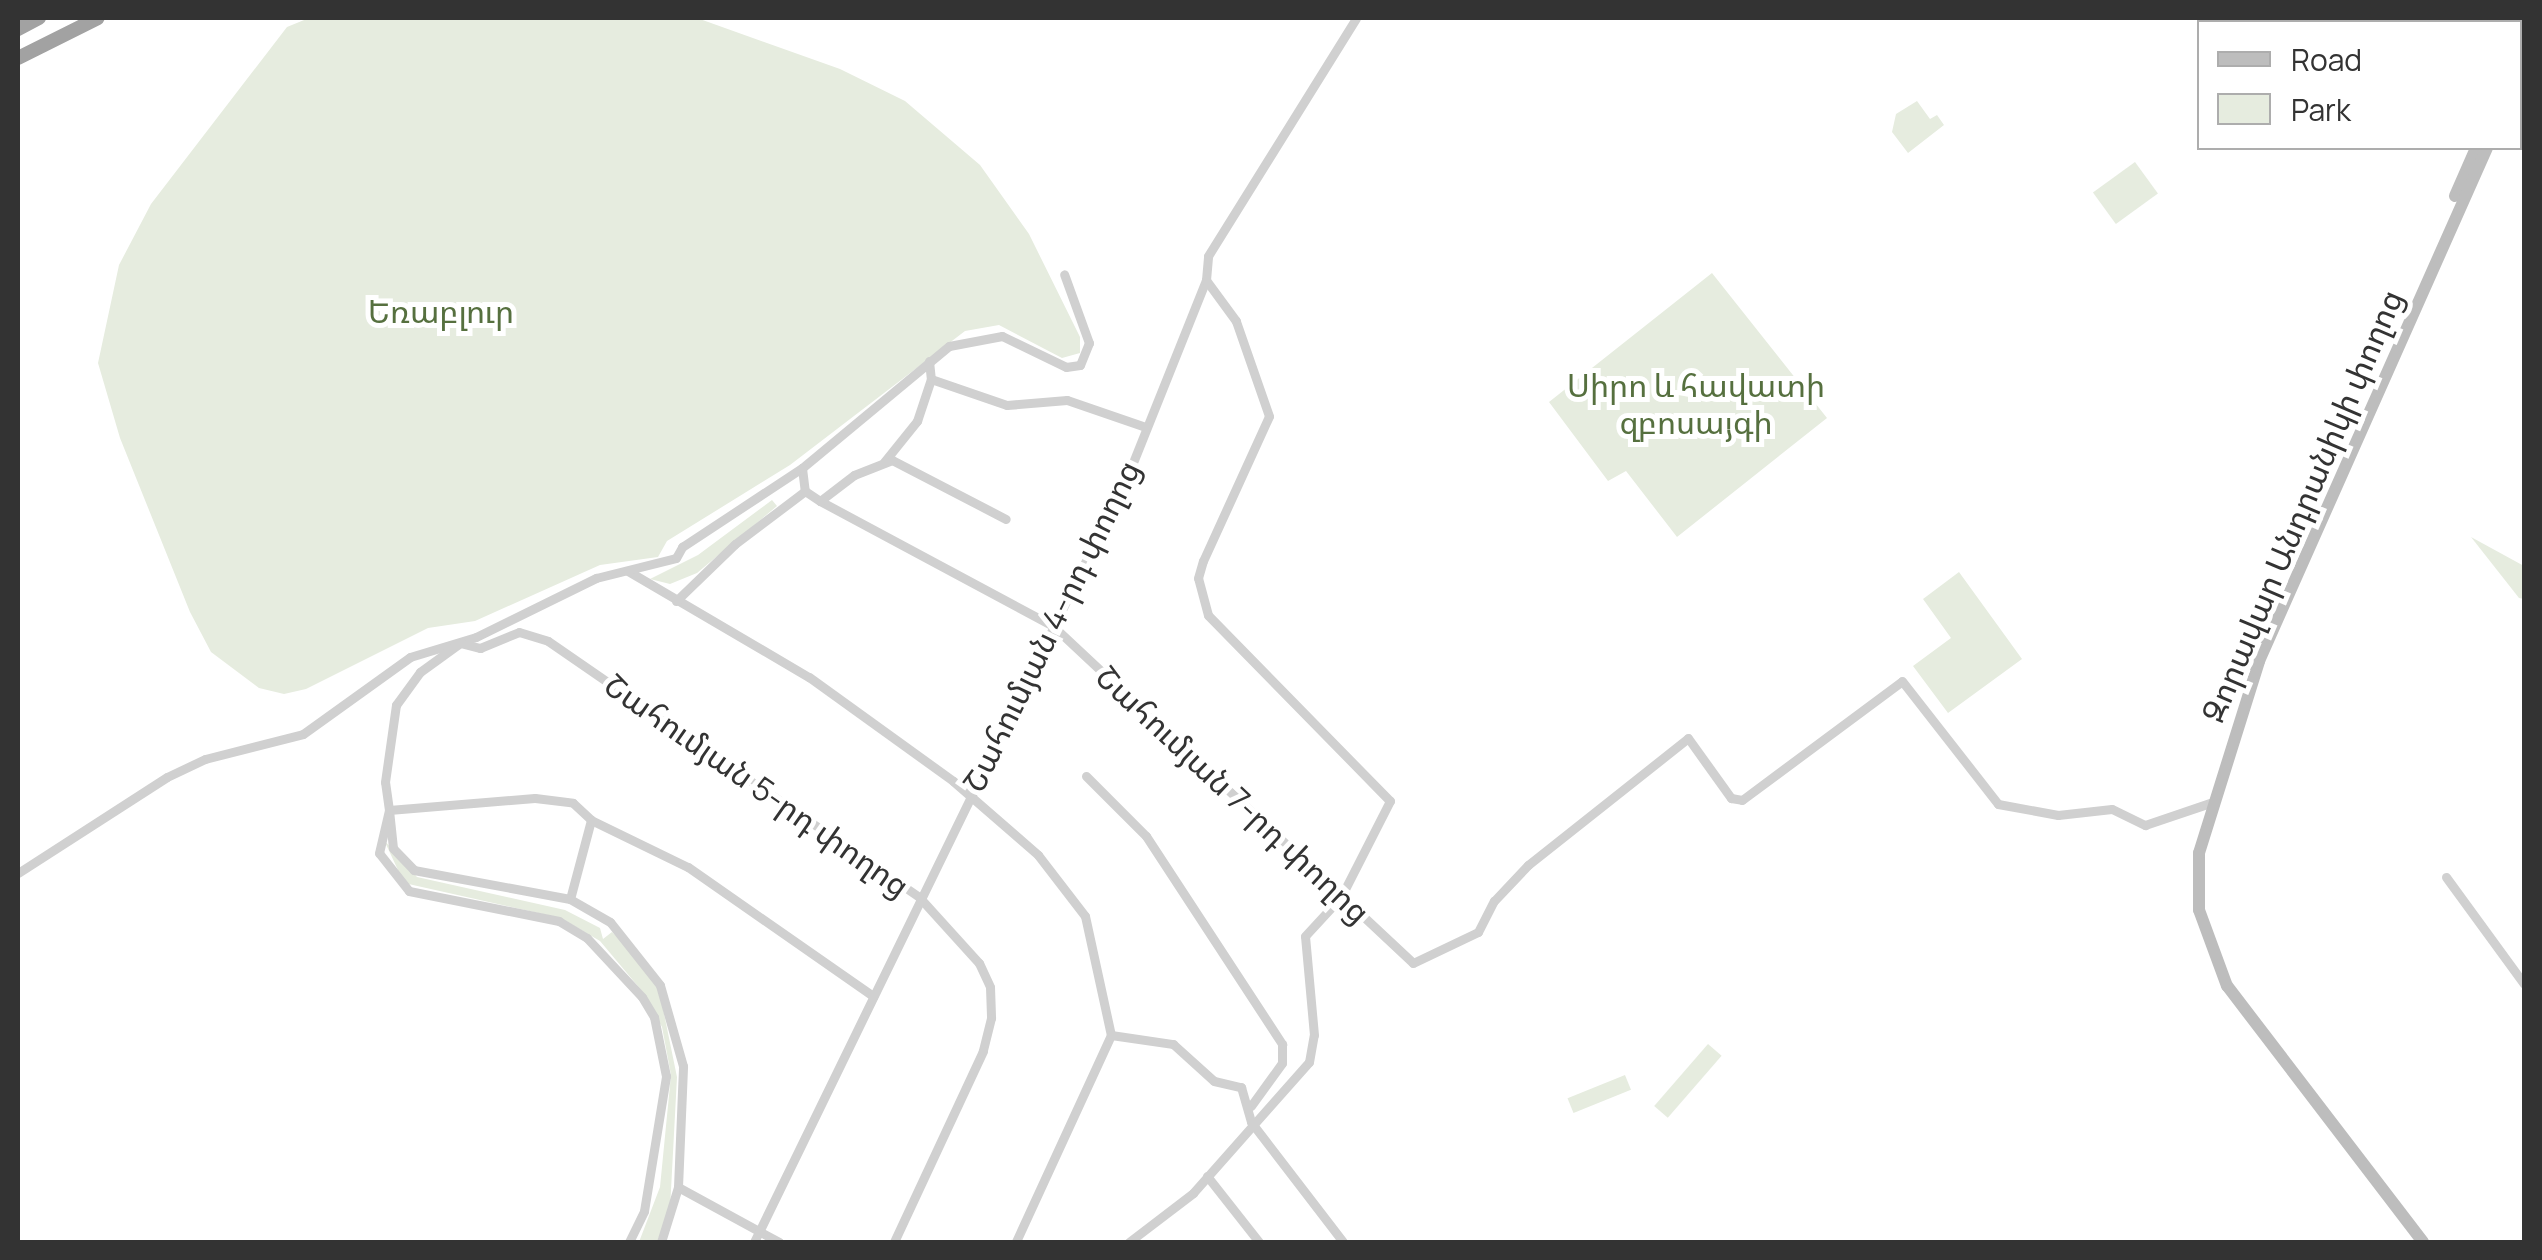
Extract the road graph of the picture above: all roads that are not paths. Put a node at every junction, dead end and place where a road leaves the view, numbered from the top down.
1 (39, 18) edge
2 (98, 18) edge
3 (1356, 18) edge
4 (18, 29) edge
5 (18, 58) edge
6 (2475, 150) edge
7 (2486, 150) edge
8 (1064, 274) dead end
9 (1206, 280) junction
10 (929, 361) junction
11 (930, 379) junction
12 (1146, 427) junction
13 (882, 463) junction
14 (802, 468) junction
15 (806, 491) junction
16 (820, 502) junction
17 (1006, 519) dead end
18 (625, 570) junction
19 (676, 601) junction
20 (1053, 626) junction
21 (460, 643) junction
22 (1086, 776) dead end
23 (968, 796) junction
24 (2207, 804) junction
25 (389, 810) junction
26 (591, 820) junction
27 (18, 872) edge
28 (2446, 878) dead end
29 (1340, 897) junction
30 (920, 898) junction
31 (570, 899) junction
32 (2524, 984) edge
33 (873, 996) junction
34 (1111, 1035) junction
35 (1251, 1106) junction
36 (1251, 1122) junction
37 (1207, 1176) junction
38 (678, 1187) junction
39 (760, 1232) junction
40 (629, 1242) edge
41 (661, 1242) edge
42 (754, 1242) edge
43 (780, 1242) edge
44 (894, 1242) edge
45 (1016, 1242) edge
46 (1129, 1242) edge
47 (1259, 1242) edge
48 (1343, 1242) edge
49 (2419, 1242) edge

1 - 4 highway
2 - 5 highway
3 - 9 street, Շահումյան 4-րդ փողոց
6 - 24 main road, Զորավար Անդրանիկի փողոց
7 - 24 main road, Զորավար Անդրանիկի փողոց
8 - 10 street
9 - 12 street, Շահումյան 4-րդ փողոց
9 - 29 street
10 - 11 street
10 - 14 street
11 - 12 street
11 - 13 street
12 - 20 street, Շահումյան 4-րդ փողոց
13 - 16 street
13 - 17 street
14 - 15 street
14 - 18 street
15 - 16 street, Շահումյան 7-րդ փողոց
15 - 19 street
16 - 20 street, Շահումյան 7-րդ փողոց
18 - 19 street
18 - 21 street
19 - 23 street
20 - 23 street, Շահումյան 4-րդ փողոց
20 - 29 street, Շահումյան 7-րդ փողոց
21 - 25 street
21 - 27 street
21 - 30 street, Շահումյան 5-րդ փողոց
22 - 35 street
23 - 30 street, Շահումյան 4-րդ փողոց
23 - 34 street
24 - 29 street, Շահումյան 7-րդ փողոց
24 - 49 main road, Զորավար Անդրանիկի փողոց
25 - 26 street
25 - 31 street
25 - 40 street
26 - 31 street
26 - 33 street
28 - 32 street
29 - 36 street
30 - 33 street, Շահումյան 4-րդ փողոց
30 - 44 street, Շահումյան 5-րդ փողոց
31 - 38 street
33 - 39 street, Շահումյան 4-րդ փողոց
34 - 35 street
34 - 45 street
35 - 36 street
36 - 37 street
36 - 48 street
37 - 46 street
37 - 47 street
38 - 39 street
38 - 41 street
39 - 42 street, Շահումյան 4-րդ փողոց
39 - 43 street

